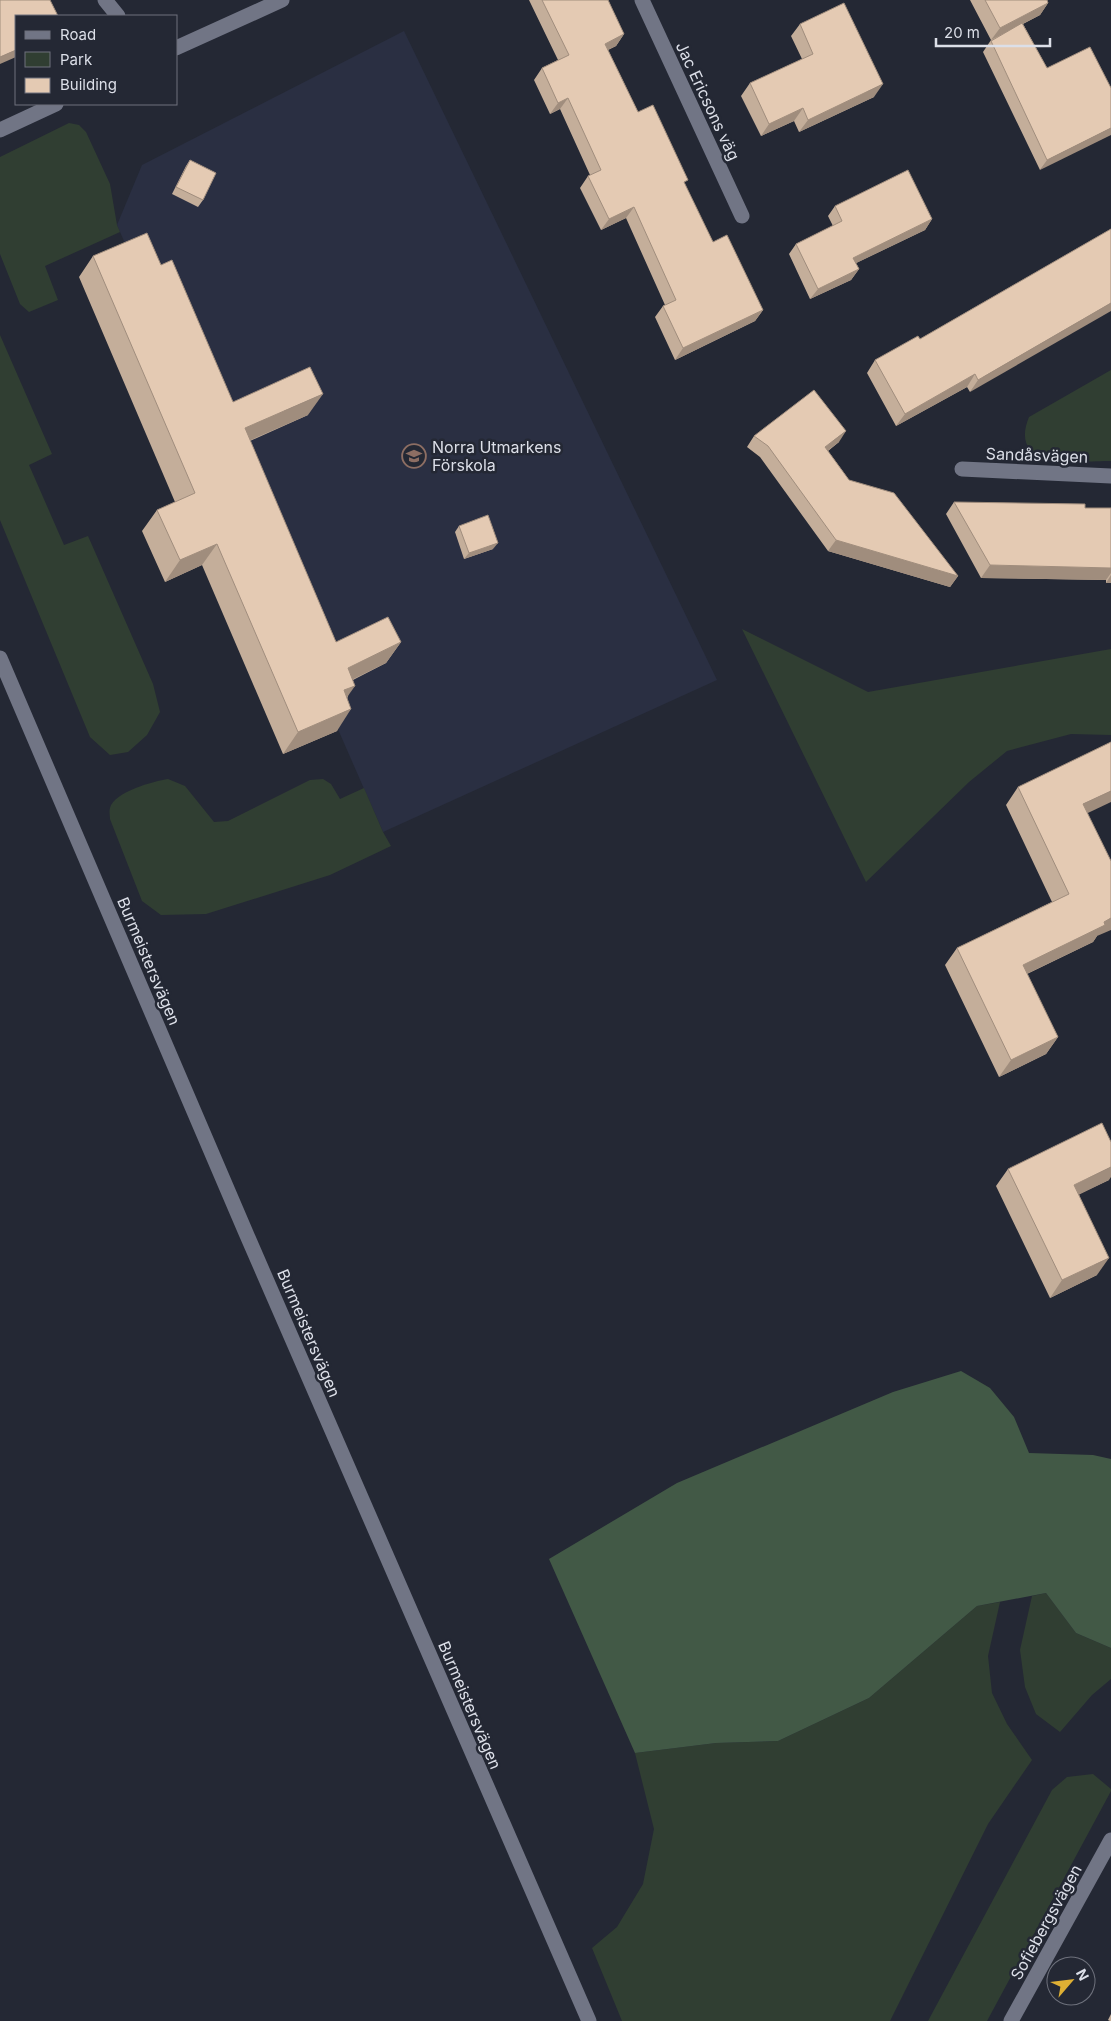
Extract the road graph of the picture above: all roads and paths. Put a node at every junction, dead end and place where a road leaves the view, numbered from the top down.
1 (105, 0) edge
2 (282, 0) edge
3 (642, 0) edge
4 (117, 15) edge
5 (178, 47) edge
6 (54, 105) edge
7 (0, 130) edge
8 (742, 216) dead end
9 (962, 470) dead end
10 (1111, 476) edge
11 (0, 658) edge
12 (1111, 1840) edge
13 (588, 2021) edge
14 (1011, 2021) edge

1 - 4 street
2 - 5 street
3 - 8 street, Jac Ericsons väg
6 - 7 street
9 - 10 street, Sandåsvägen
11 - 13 street, Burmeistersvägen
12 - 14 street, Sofiebergsvägen

